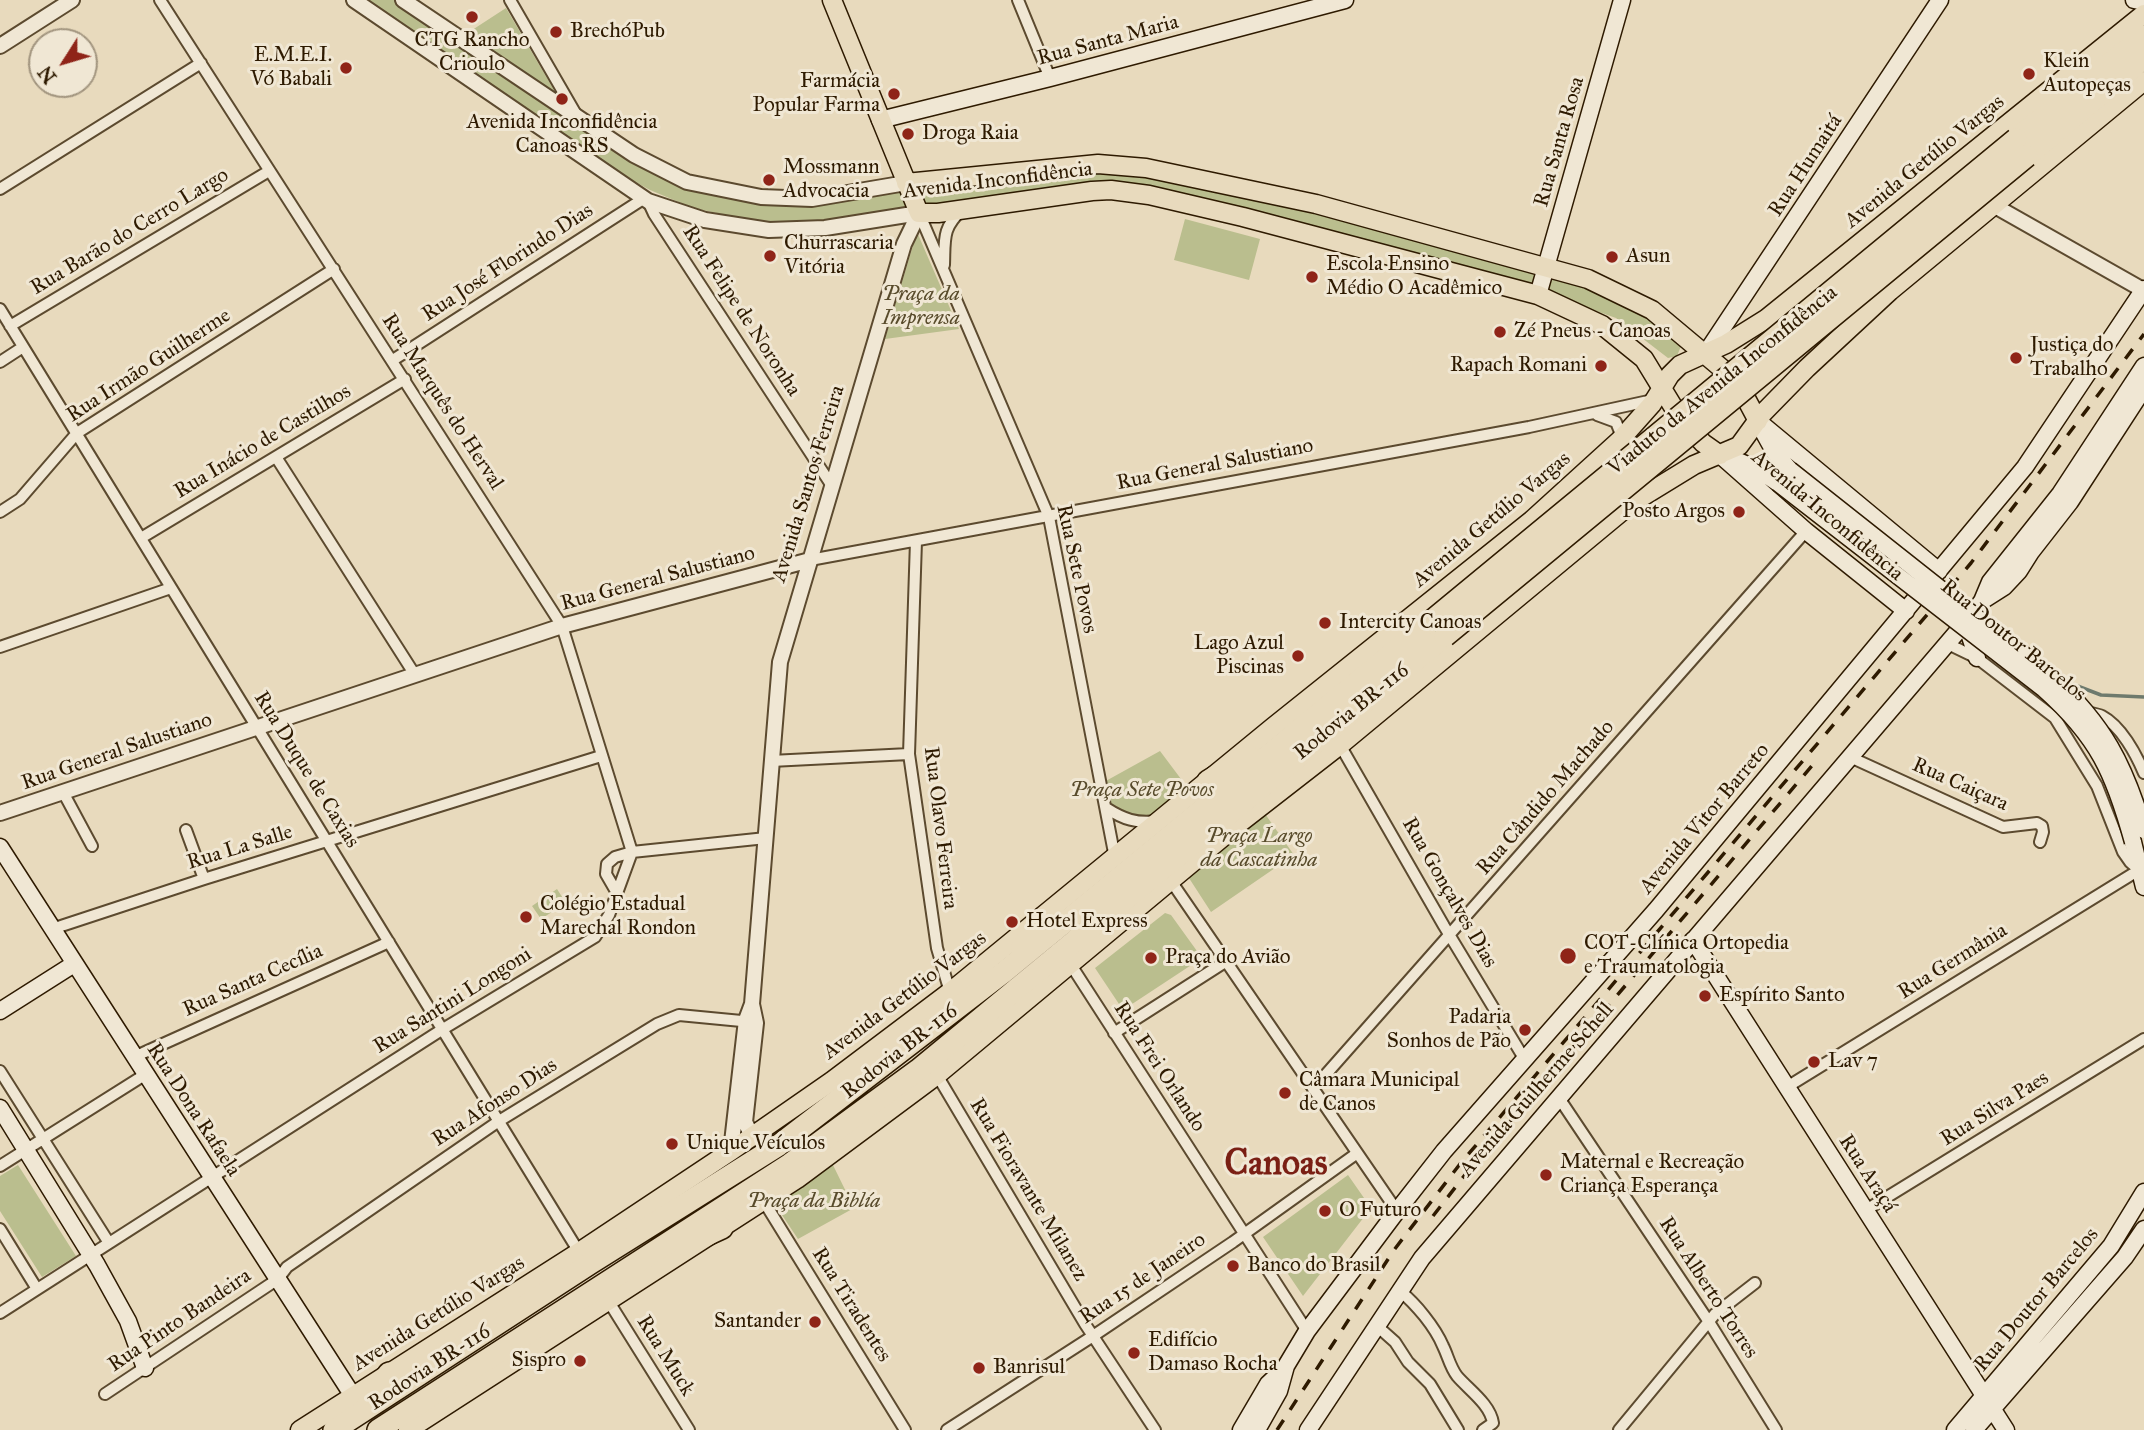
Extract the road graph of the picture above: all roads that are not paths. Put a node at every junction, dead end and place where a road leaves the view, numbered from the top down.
1 (72, 0) edge
2 (160, 0) edge
3 (354, 0) edge
4 (403, 0) edge
5 (510, 0) edge
6 (832, 0) edge
7 (1018, 0) edge
8 (1345, 0) edge
9 (1622, 0) edge
10 (1940, 0) edge
11 (2134, 0) edge
12 (2144, 2) edge
13 (2144, 14) edge
14 (2144, 36) edge
15 (0, 46) edge
16 (2144, 58) edge
17 (201, 63) junction
18 (1050, 78) junction
19 (2144, 81) edge
20 (577, 116) junction
21 (880, 120) junction
22 (2021, 148) junction
23 (270, 170) junction
24 (906, 183) junction
25 (0, 189) edge
26 (646, 200) junction
27 (1993, 205) junction
28 (963, 209) junction
29 (674, 210) junction
30 (919, 214) junction
31 (663, 228) junction
32 (1539, 266) junction
33 (334, 269) junction
34 (944, 271) junction
35 (2144, 290) edge
36 (1531, 293) junction
37 (0, 309) edge
38 (1766, 319) junction
39 (10, 326) junction
40 (23, 347) junction
41 (1706, 353) junction
42 (393, 360) junction
43 (0, 362) edge
44 (2144, 366) edge
45 (1807, 368) junction
46 (405, 379) junction
47 (2144, 388) edge
48 (1659, 393) junction
49 (1594, 414) junction
50 (1758, 421) junction
51 (77, 433) junction
52 (1621, 439) junction
53 (1720, 455) junction
54 (276, 457) junction
55 (1790, 470) joint
56 (1778, 483) joint
57 (832, 485) junction
58 (1655, 488) junction
59 (0, 512) edge
60 (1049, 517) junction
61 (1807, 531) junction
62 (141, 538) junction
63 (916, 541) junction
64 (2026, 549) junction
65 (810, 560) junction
66 (1939, 571) junction
67 (171, 588) junction
68 (1906, 611) junction
69 (1965, 622) junction
70 (562, 626) junction
71 (1437, 630) junction
72 (1948, 644) junction
73 (0, 647) edge
74 (1976, 658) junction
75 (415, 675) junction
76 (1316, 714) junction
77 (2055, 718) junction
78 (257, 727) junction
79 (1339, 745) junction
80 (909, 754) junction
81 (601, 756) junction
82 (1850, 757) junction
83 (1296, 758) junction
84 (771, 761) junction
85 (2144, 773) edge
86 (1208, 781) junction
87 (63, 792) junction
88 (1106, 808) junction
89 (0, 813) edge
90 (1159, 820) junction
91 (1241, 822) junction
92 (186, 830) dead end
93 (2138, 836) edge
94 (766, 838) junction
95 (327, 842) junction
96 (2040, 842) dead end
97 (92, 846) dead end
98 (0, 847) edge
99 (632, 852) junction
100 (1115, 858) junction
101 (2139, 870) junction
102 (204, 879) junction
103 (1171, 881) junction
104 (2144, 887) edge
105 (617, 892) junction
106 (1043, 918) junction
107 (52, 929) junction
108 (1450, 935) junction
109 (1693, 940) junction
110 (389, 942) junction
111 (1225, 962) junction
112 (74, 964) junction
113 (1071, 965) junction
114 (1004, 972) junction
115 (950, 992) junction
116 (0, 1011) edge
117 (751, 1021) junction
118 (443, 1029) junction
119 (1114, 1033) junction
120 (2144, 1039) edge
121 (134, 1056) junction
122 (1525, 1060) junction
123 (0, 1071) edge
124 (146, 1074) junction
125 (937, 1075) junction
126 (1787, 1087) junction
127 (1313, 1089) junction
128 (1559, 1098) junction
129 (0, 1108) edge
130 (499, 1121) junction
131 (756, 1134) junction
132 (43, 1139) junction
133 (779, 1145) junction
134 (26, 1150) junction
135 (731, 1151) junction
136 (1356, 1154) junction
137 (0, 1166) edge
138 (211, 1177) junction
139 (2144, 1192) edge
140 (763, 1200) junction
141 (1866, 1210) junction
142 (1397, 1211) junction
143 (722, 1228) junction
144 (0, 1229) edge
145 (2144, 1229) edge
146 (1243, 1235) junction
147 (109, 1243) junction
148 (579, 1252) junction
149 (90, 1255) junction
150 (625, 1272) junction
151 (278, 1279) junction
152 (1755, 1283) dead end
153 (37, 1289) junction
154 (521, 1289) junction
155 (1399, 1291) junction
156 (609, 1302) junction
157 (0, 1313) edge
158 (1709, 1322) junction
159 (1377, 1326) junction
160 (1307, 1331) junction
161 (1093, 1336) junction
162 (1286, 1366) junction
163 (145, 1368) junction
164 (389, 1373) joint
165 (105, 1394) dead end
166 (1989, 1403) junction
167 (357, 1404) junction
168 (300, 1430) edge
169 (334, 1430) edge
170 (378, 1430) edge
171 (408, 1430) edge
172 (689, 1430) edge
173 (905, 1430) edge
174 (947, 1430) edge
175 (1155, 1430) edge
176 (1241, 1430) edge
177 (1256, 1430) edge
178 (1308, 1430) edge
179 (1458, 1430) edge
180 (1483, 1430) edge
181 (1619, 1430) edge
182 (1776, 1430) edge
183 (1955, 1430) edge
184 (1974, 1430) edge
185 (2006, 1430) edge

1 - 15 street
2 - 17 street, Rua Marquês do Herval
3 - 26 street, Avenida Inconfidência
4 - 20 street, Avenida Inconfidência
5 - 20 street
6 - 21 main road
7 - 18 street
8 - 18 main road, Rua Santa Maria
9 - 32 main road, Rua Santa Rosa
10 - 41 main road, Rua Humaitá
11 - 12 main road
13 - 38 main road, Avenida Getúlio Vargas
14 - 22 highway
16 - 22 highway
17 - 23 street, Rua Marquês do Herval
17 - 25 street
18 - 21 main road, Rua Santa Maria
19 - 27 main road
20 - 24 street, Avenida Inconfidência
21 - 24 main road
22 - 71 highway, Viaduto da Avenida Inconfidência, bridge
23 - 33 street, Rua Marquês do Herval
23 - 39 street, Rua Barão do Cerro Largo
24 - 30 main road
24 - 32 main road, Avenida Inconfidência
26 - 29 street, Avenida Inconfidência
26 - 31 street, Rua Felipe de Noronha
26 - 42 street, Rua José Florindo Dias
27 - 35 street
27 - 45 main road
28 - 30 main road, Avenida Inconfidência
28 - 34 street, Rua Sete Povos
28 - 36 main road, Avenida Inconfidência
29 - 30 street, Avenida Inconfidência
29 - 31 street, Rua Felipe de Noronha
30 - 34 street, Rua Sete Povos
30 - 57 street, Avenida Santos Ferreira
31 - 57 street, Rua Felipe de Noronha
32 - 36 main road
32 - 41 main road, Avenida Inconfidência
33 - 42 street, Rua Marquês do Herval
33 - 51 street, Rua Irmão Guilherme
34 - 60 street, Rua Sete Povos
35 - 66 main road, Avenida Vitor Barreto
36 - 48 main road, Avenida Inconfidência
37 - 39 street, Rua Duque de Caxias
38 - 41 main road, Avenida Getúlio Vargas
38 - 45 main road
39 - 40 street, Rua Duque de Caxias
40 - 43 street
40 - 51 street, Rua Duque de Caxias
41 - 48 main road, Avenida Getúlio Vargas
41 - 50 main road, Avenida Inconfidência
42 - 46 street, Rua Marquês do Herval
44 - 64 main road, Avenida Guilherme Schell
45 - 50 main road
46 - 54 street, Rua Inácio de Castilhos
46 - 70 street, Rua Marquês do Herval
47 - 64 main road, Avenida Guilherme Schell
48 - 49 street, Rua General Salustiano
48 - 52 main road, Avenida Getúlio Vargas
48 - 53 main road, Avenida Inconfidência
49 - 52 street
49 - 60 street, Rua General Salustiano
50 - 53 main road
50 - 55 main road, Avenida Inconfidência
50 - 66 main road, Avenida Inconfidência
51 - 59 street, Rua Irmão Guilherme
51 - 62 street, Rua Duque de Caxias
52 - 58 main road
52 - 86 main road, Avenida Getúlio Vargas
53 - 56 main road, Avenida Inconfidência
53 - 58 main road
53 - 61 main road, Avenida Inconfidência
54 - 62 street, Rua Inácio de Castilhos
54 - 75 street
55 - 93 main road, Rua Doutor Barcelos, bridge
56 - 93 main road, Rua Doutor Barcelos, bridge
57 - 65 street, Avenida Santos Ferreira
58 - 79 main road
60 - 63 street, Rua General Salustiano
60 - 88 street, Rua Sete Povos
61 - 68 main road, Avenida Inconfidência
61 - 108 street, Rua Cândido Machado
62 - 67 street, Rua Duque de Caxias
63 - 65 street, Rua General Salustiano
63 - 80 street, Rua Olavo Ferreira
64 - 69 main road, Avenida Guilherme Schell
65 - 70 street, Rua General Salustiano
65 - 84 street, Avenida Santos Ferreira
66 - 68 main road, Avenida Vitor Barreto
67 - 73 street
67 - 78 street, Rua Duque de Caxias
68 - 122 main road, Avenida Vitor Barreto
69 - 72 main road, Avenida Guilherme Schell
69 - 74 main road
70 - 75 street, Rua General Salustiano
70 - 81 street, Rua Marquês do Herval
71 - 76 highway, Rodovia BR-116
71 - 83 highway, Rodovia BR-116
72 - 74 street
72 - 82 main road, Avenida Guilherme Schell
74 - 77 street
75 - 78 street, Rua General Salustiano
76 - 86 highway
76 - 114 highway, Rodovia BR-116
77 - 85 street
77 - 101 street
78 - 87 street, Rua General Salustiano
78 - 95 street, Rua Duque de Caxias
79 - 91 main road
79 - 108 street, Rua Gonçalves Dias
80 - 84 street
80 - 115 street, Rua Olavo Ferreira
81 - 95 street, Rua La Salle
81 - 99 street, Rua Marquês do Herval
82 - 96 street, Rua Caiçara
82 - 109 main road, Avenida Guilherme Schell
83 - 91 highway
83 - 150 highway, Rodovia BR-116
84 - 94 street, Avenida Santos Ferreira
86 - 90 main road, Avenida Getúlio Vargas
87 - 89 street, Rua General Salustiano
87 - 97 street
88 - 90 street
88 - 100 street, Rua Sete Povos
90 - 100 main road, Avenida Getúlio Vargas
91 - 103 main road
92 - 102 street
93 - 101 main road, Rua Doutor Barcelos
94 - 99 street
94 - 117 street, Avenida Santos Ferreira
95 - 102 street, Rua La Salle
95 - 110 street, Rua Duque de Caxias
98 - 107 main road, Rua Dona Rafaela
99 - 105 street, Rua Santini Longoni
99 - 105 street
100 - 106 main road, Avenida Getúlio Vargas
101 - 104 main road, Rua Doutor Barcelos
101 - 126 street, Rua Germânia
102 - 107 street, Rua La Salle
103 - 111 street
103 - 113 main road
105 - 118 street, Rua Santini Longoni
106 - 114 highway
106 - 115 main road, Avenida Getúlio Vargas
107 - 112 main road, Rua Dona Rafaela
108 - 122 street, Rua Gonçalves Dias
108 - 127 street, Rua Cândido Machado
109 - 126 main road, Rua Araçá
109 - 128 main road, Avenida Guilherme Schell
110 - 118 street, Rua Duque de Caxias
110 - 121 street, Rua Santa Cecília
111 - 119 street
111 - 127 street
112 - 116 main road
112 - 121 main road, Rua Dona Rafaela
113 - 119 street, Rua Frei Orlando
113 - 125 main road
114 - 133 highway, Rodovia BR-116
115 - 131 main road, Avenida Getúlio Vargas
117 - 130 street, Rua Afonso Dias
117 - 131 street, Avenida Santos Ferreira
117 - 135 street, Avenida Santos Ferreira
118 - 130 street, Rua Duque de Caxias
118 - 138 street, Rua Santini Longoni
119 - 146 street, Rua Frei Orlando
120 - 141 street, Rua Silva Paes
121 - 124 main road, Rua Dona Rafaela
122 - 142 main road, Avenida Vitor Barreto
123 - 132 street
124 - 132 street
124 - 138 main road, Rua Dona Rafaela
125 - 140 main road
125 - 161 street, Rua Fioravante Milanez
126 - 141 main road, Rua Araçá
127 - 136 street
128 - 155 main road, Avenida Guilherme Schell
128 - 158 street, Rua Alberto Torres
129 - 134 main road
130 - 148 street, Rua Duque de Caxias
130 - 151 street, Rua Afonso Dias
131 - 135 main road, Avenida Getúlio Vargas
132 - 134 street
132 - 147 street
133 - 154 highway
133 - 167 highway, Rodovia BR-116
134 - 137 street
134 - 149 main road
135 - 148 main road, Avenida Getúlio Vargas
136 - 142 street
136 - 146 street, Rua 15 de Janeiro
138 - 147 street, Rua Santini Longoni
138 - 151 main road, Rua Dona Rafaela
139 - 166 main road, Rua Doutor Barcelos
140 - 143 main road
140 - 173 street, Rua Tiradentes
141 - 166 main road, Rua Araçá
142 - 160 main road, Avenida Vitor Barreto
143 - 150 highway
143 - 156 main road
144 - 153 street
145 - 166 main road, Rua Doutor Barcelos
146 - 160 street, Rua Frei Orlando
146 - 161 street, Rua 15 de Janeiro
147 - 149 street, Rua Santini Longoni
148 - 154 main road, Avenida Getúlio Vargas
149 - 153 street, Rua Santini Longoni
149 - 163 main road
150 - 170 highway, Rodovia BR-116
151 - 163 street, Rua Pinto Bandeira
151 - 167 main road, Rua Dona Rafaela
152 - 158 street
153 - 157 street, Rua Santini Longoni
154 - 164 main road, Avenida Getúlio Vargas
155 - 159 main road, Avenida Guilherme Schell
155 - 180 street
156 - 171 main road
156 - 172 street, Rua Muck
158 - 181 street
158 - 182 street, Rua Alberto Torres
159 - 178 main road, Avenida Guilherme Schell
159 - 179 street
160 - 162 main road, Avenida Vitor Barreto
161 - 174 street, Rua 15 de Janeiro
161 - 175 street, Rua Fioravante Milanez
162 - 176 main road
162 - 177 main road
163 - 165 street, Rua Pinto Bandeira
164 - 167 highway
166 - 183 main road, Rua Doutor Barcelos
166 - 184 main road, Rua Doutor Barcelos
166 - 185 main road, Rua Araçá
167 - 168 main road, Avenida Getúlio Vargas
167 - 169 highway, Rodovia BR-116

